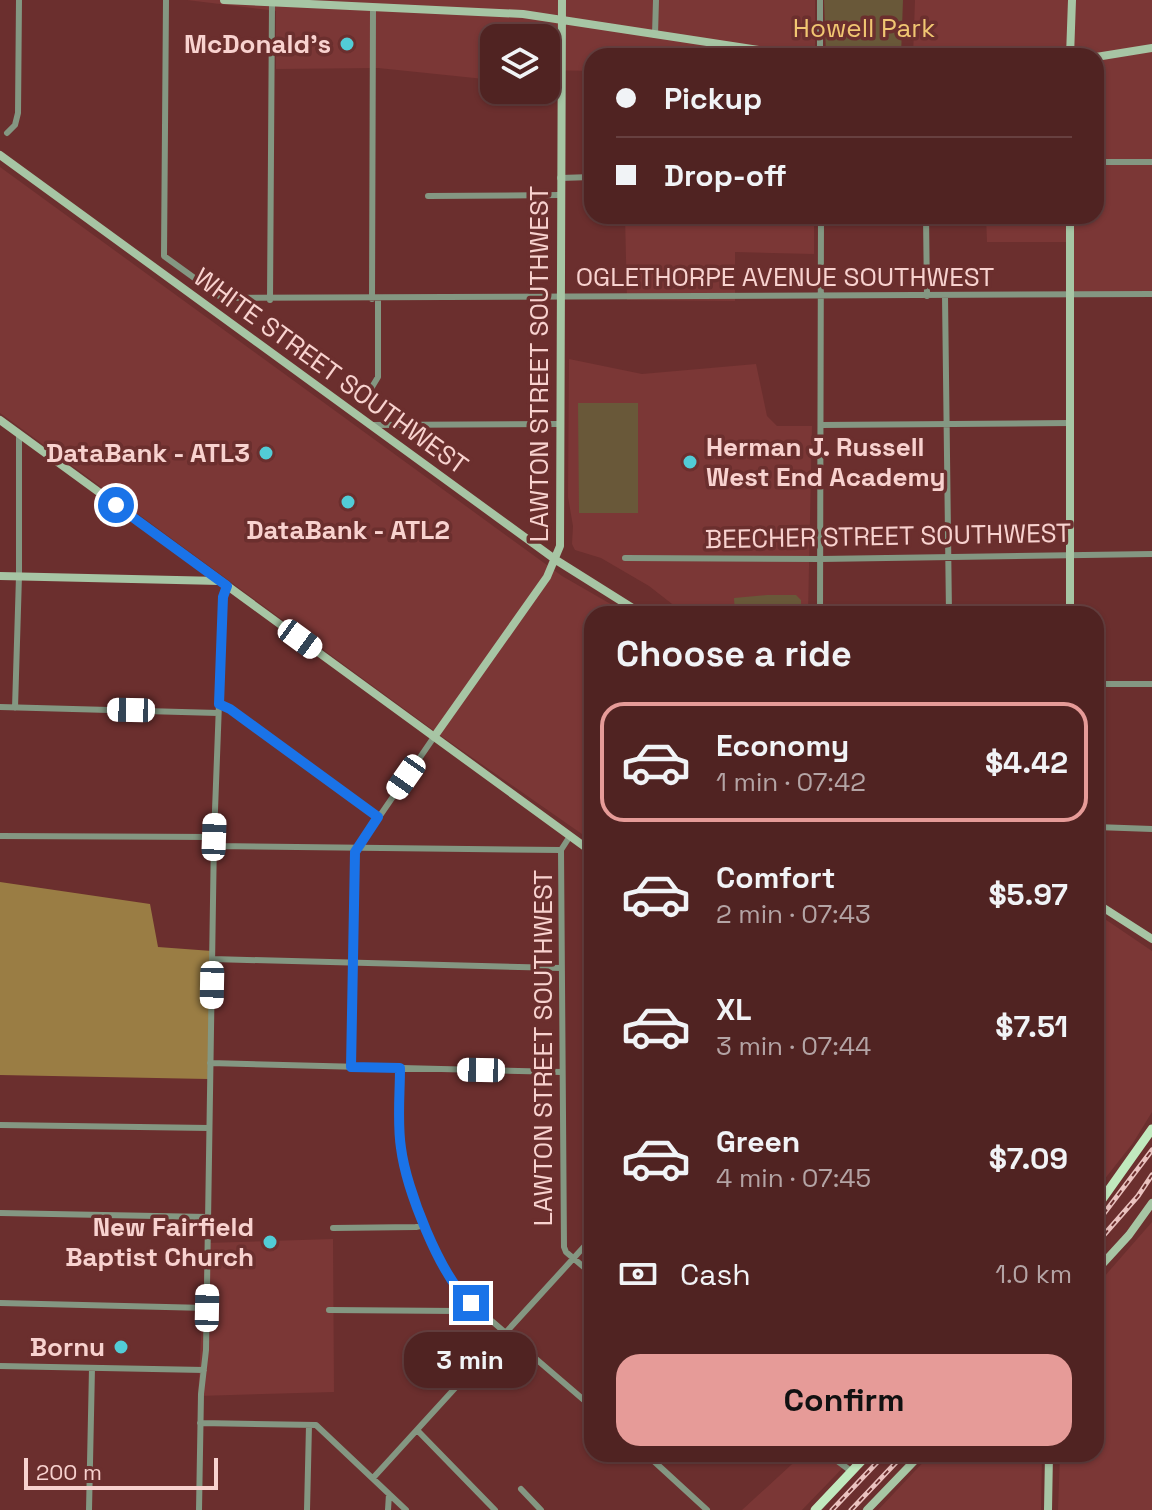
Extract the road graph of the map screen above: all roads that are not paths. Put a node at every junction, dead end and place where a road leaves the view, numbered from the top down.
1 (19, 0) edge
2 (166, 0) edge
3 (224, 0) edge
4 (562, 0) edge
5 (656, 0) edge
6 (820, 0) edge
7 (1072, 0) edge
8 (272, 4) junction
9 (429, 4) edge
10 (373, 7) junction
11 (561, 20) junction
12 (655, 35) junction
13 (744, 48) edge
14 (820, 48) edge
15 (1070, 48) edge
16 (1152, 48) edge
17 (1104, 56) edge
18 (7, 133) dead end
19 (0, 155) edge
20 (1104, 162) edge
21 (1152, 162) edge
22 (584, 177) edge
23 (560, 178) junction
24 (560, 195) junction
25 (428, 196) dead end
26 (821, 224) edge
27 (926, 224) edge
28 (1070, 224) edge
29 (1152, 294) edge
30 (1070, 295) junction
31 (927, 296) junction
32 (945, 296) junction
33 (822, 297) junction
34 (560, 298) junction
35 (375, 299) junction
36 (270, 300) junction
37 (369, 392) dead end
38 (0, 420) edge
39 (1070, 423) junction
40 (560, 424) junction
41 (947, 424) junction
42 (372, 425) junction
43 (821, 425) junction
44 (19, 434) junction
45 (1070, 554) junction
46 (1152, 554) edge
47 (948, 556) junction
48 (625, 558) dead end
49 (821, 559) junction
50 (0, 576) edge
51 (19, 576) junction
52 (224, 584) junction
53 (629, 606) edge
54 (820, 606) edge
55 (949, 606) edge
56 (1070, 606) edge
57 (1104, 684) edge
58 (1152, 684) edge
59 (219, 704) junction
60 (0, 707) edge
61 (15, 708) junction
62 (218, 713) junction
63 (434, 737) junction
64 (378, 817) junction
65 (1104, 827) edge
66 (1152, 829) edge
67 (0, 836) edge
68 (570, 836) junction
69 (214, 837) junction
70 (214, 846) junction
71 (356, 846) junction
72 (584, 846) edge
73 (561, 850) junction
74 (1104, 908) edge
75 (1152, 939) edge
76 (212, 959) junction
77 (353, 963) junction
78 (561, 968) junction
79 (210, 1063) junction
80 (351, 1067) junction
81 (400, 1068) junction
82 (561, 1072) junction
83 (0, 1125) edge
84 (209, 1128) junction
85 (1152, 1129) edge
86 (1104, 1197) edge
87 (1152, 1203) edge
88 (0, 1213) edge
89 (208, 1217) junction
90 (425, 1225) junction
91 (333, 1228) dead end
92 (584, 1246) edge
93 (573, 1258) junction
94 (1104, 1262) edge
95 (584, 1267) edge
96 (0, 1303) edge
97 (471, 1303) junction
98 (207, 1308) junction
99 (329, 1310) dead end
100 (506, 1332) junction
101 (0, 1366) edge
102 (92, 1368) junction
103 (204, 1370) junction
104 (584, 1400) edge
105 (200, 1423) junction
106 (309, 1425) junction
107 (417, 1430) junction
108 (655, 1462) edge
109 (839, 1462) edge
110 (860, 1462) edge
111 (913, 1462) edge
112 (1049, 1462) edge
113 (851, 1471) junction
114 (373, 1478) junction
115 (521, 1489) dead end
116 (389, 1494) junction
117 (89, 1510) edge
118 (199, 1510) edge
119 (307, 1510) edge
120 (388, 1510) edge
121 (406, 1510) edge
122 (495, 1510) edge
123 (541, 1510) edge
124 (707, 1510) edge
125 (815, 1510) edge
126 (867, 1510) edge
127 (1048, 1510) edge

1 - 18 street
2 - 36 street, OGLETHORPE AVENUE SOUTHWEST
3 - 8 street
4 - 11 street, LAWTON STREET SOUTHWEST
5 - 12 street
6 - 14 street
7 - 15 street
8 - 10 street
8 - 36 street
9 - 10 street
9 - 11 street
10 - 35 street
11 - 12 street
11 - 23 street, LAWTON STREET SOUTHWEST
12 - 13 street
16 - 17 street
19 - 42 street, WHITE STREET SOUTHWEST
20 - 21 street
22 - 23 street
23 - 24 street, LAWTON STREET SOUTHWEST
24 - 25 street
24 - 34 street, LAWTON STREET SOUTHWEST
26 - 33 street
27 - 31 street
28 - 30 street
29 - 30 street, OGLETHORPE AVENUE SOUTHWEST
30 - 32 street, OGLETHORPE AVENUE SOUTHWEST
30 - 39 street
31 - 32 street, OGLETHORPE AVENUE SOUTHWEST
31 - 33 street, OGLETHORPE AVENUE SOUTHWEST
32 - 41 street
33 - 34 street, OGLETHORPE AVENUE SOUTHWEST
33 - 43 street
34 - 35 street, OGLETHORPE AVENUE SOUTHWEST
34 - 40 street, LAWTON STREET SOUTHWEST
35 - 36 street, OGLETHORPE AVENUE SOUTHWEST
35 - 37 street
38 - 44 street
39 - 41 street
39 - 45 street
40 - 42 street
40 - 63 street, LAWTON STREET SOUTHWEST
41 - 43 street
41 - 47 street
42 - 53 street, WHITE STREET SOUTHWEST
43 - 49 street
44 - 51 street
44 - 52 street
45 - 46 street, BEECHER STREET SOUTHWEST
45 - 47 street, BEECHER STREET SOUTHWEST
45 - 56 street
47 - 49 street, BEECHER STREET SOUTHWEST
47 - 55 street
48 - 49 street, BEECHER STREET SOUTHWEST
49 - 54 street
50 - 51 street
51 - 52 street
51 - 61 street
52 - 59 street
52 - 63 street
57 - 58 street
59 - 62 street
59 - 64 street
60 - 61 street
61 - 62 street
62 - 69 street
63 - 64 street
63 - 68 street
64 - 71 street
65 - 66 street
67 - 69 street
68 - 72 street
68 - 73 street, LAWTON STREET SOUTHWEST
69 - 70 street
70 - 71 street
70 - 76 street
71 - 73 street
71 - 77 street
73 - 78 street, LAWTON STREET SOUTHWEST
74 - 75 street
76 - 77 street
76 - 79 street
77 - 78 street
77 - 80 street
78 - 82 street, LAWTON STREET SOUTHWEST
79 - 80 street
79 - 84 street
80 - 81 street
81 - 82 street
81 - 90 street
82 - 93 street, LAWTON STREET SOUTHWEST
83 - 84 street
84 - 89 street
85 - 86 main road
87 - 94 street
88 - 89 street
89 - 98 street
90 - 91 street
90 - 97 street
92 - 93 street
93 - 95 street
93 - 100 street
96 - 98 street
97 - 99 street
97 - 100 street
98 - 103 street
100 - 104 street
100 - 107 street
101 - 102 street
102 - 103 street
102 - 117 street
103 - 105 street
105 - 106 street
105 - 118 street
106 - 114 street
106 - 119 street
107 - 114 street
107 - 122 street
108 - 124 street
109 - 113 street
110 - 113 main road
111 - 126 street
112 - 127 street
113 - 125 main road
114 - 116 street
115 - 123 street
116 - 120 street
116 - 121 street

